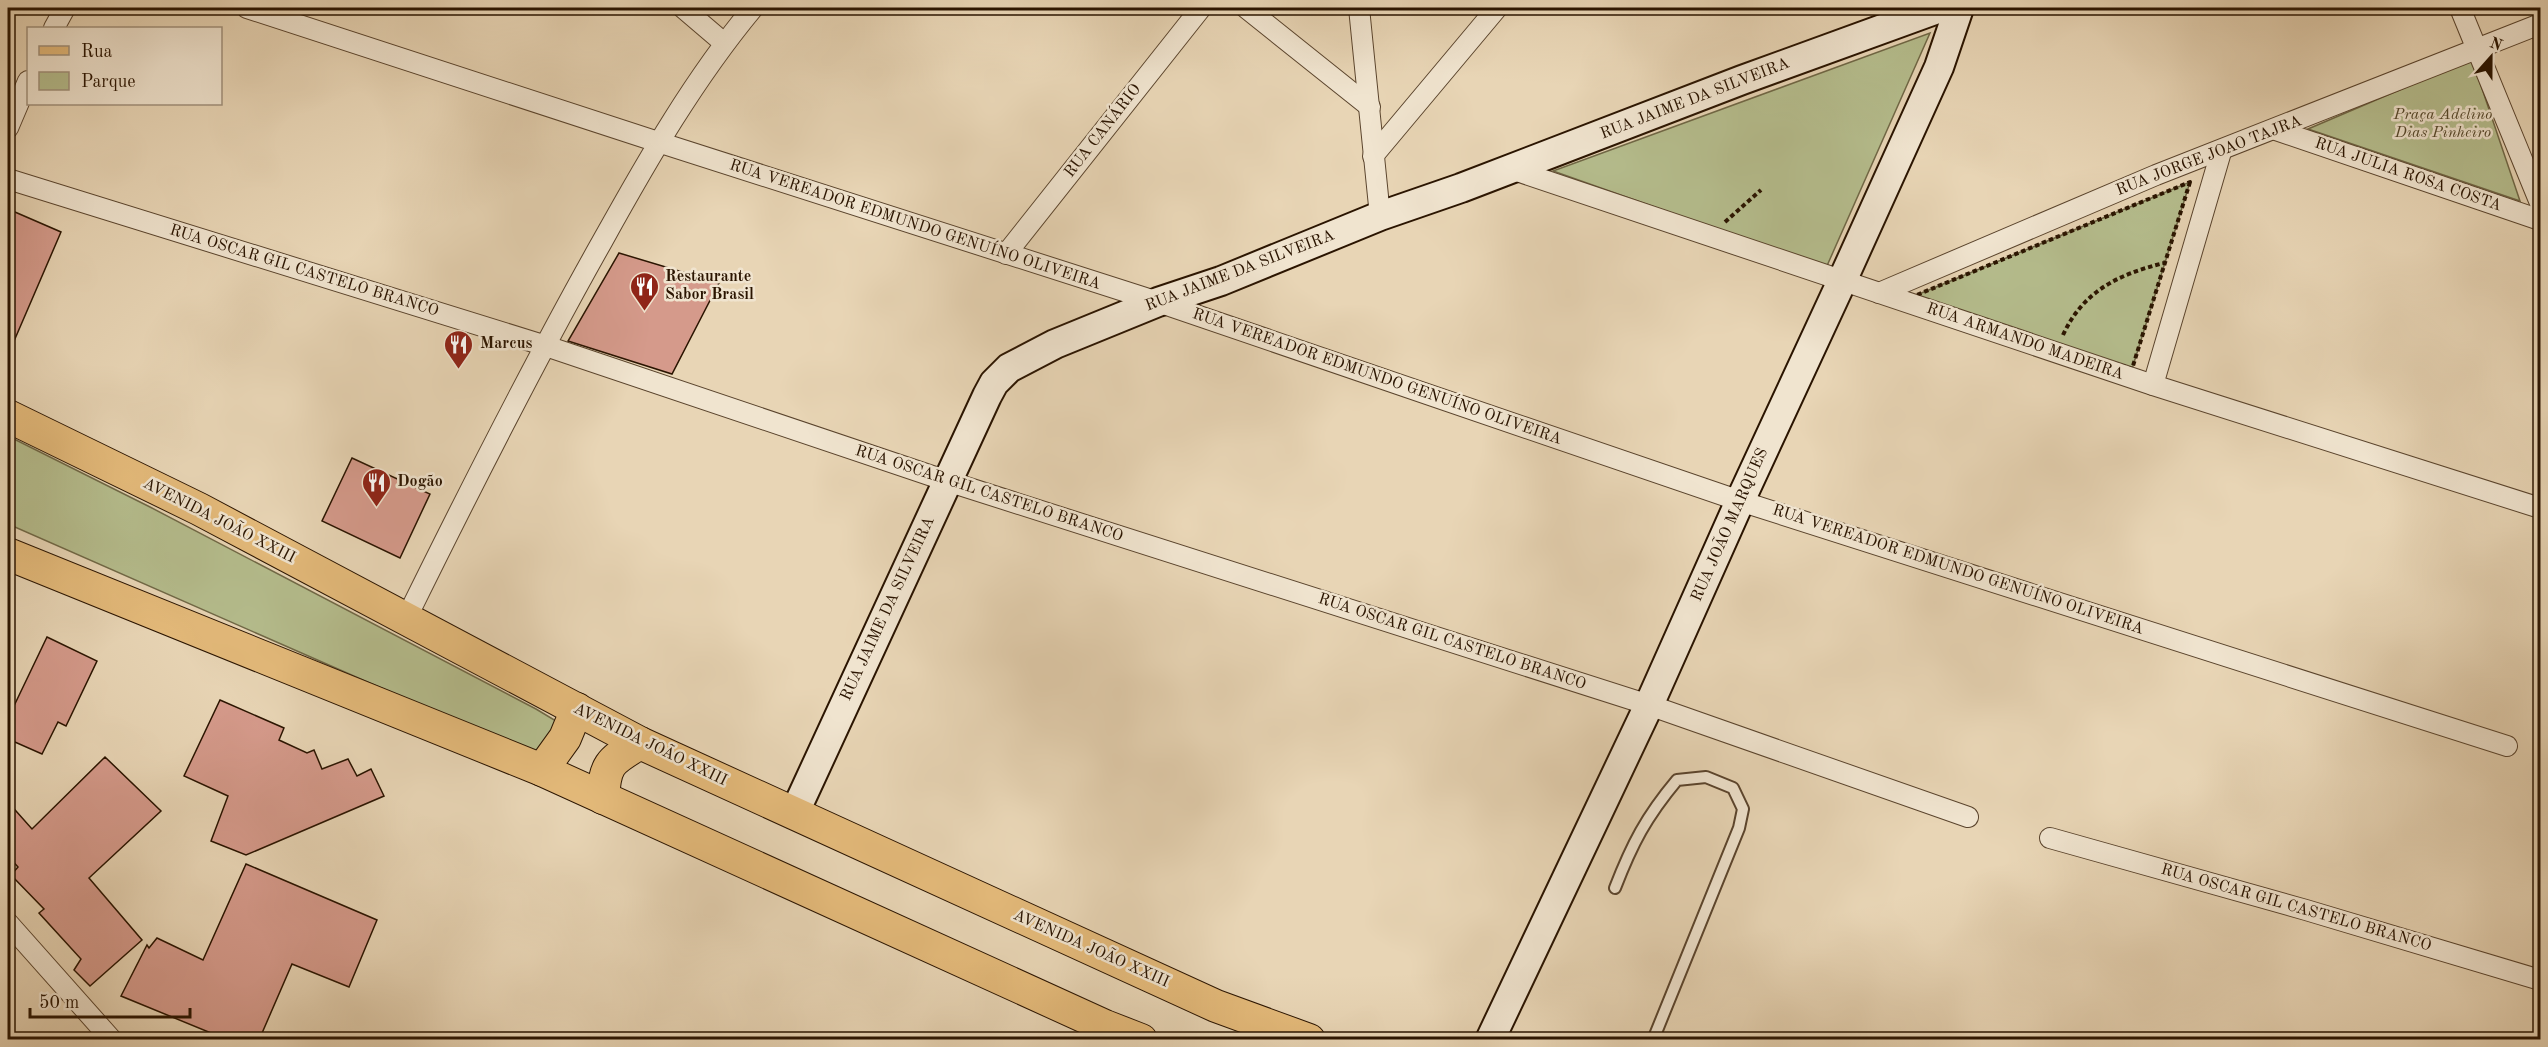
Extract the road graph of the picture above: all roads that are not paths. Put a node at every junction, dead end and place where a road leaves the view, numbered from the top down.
1 (65, 8) edge
2 (247, 8) edge
3 (682, 8) edge
4 (753, 8) edge
5 (1201, 8) edge
6 (1246, 8) edge
7 (1359, 8) edge
8 (1497, 8) edge
9 (1940, 8) edge
10 (1959, 8) edge
11 (2460, 8) edge
12 (2541, 24) edge
13 (55, 27) edge
14 (724, 43) junction
15 (2477, 48) junction
16 (27, 83) edge
17 (1370, 106) junction
18 (8, 128) edge
19 (2276, 130) junction
20 (658, 142) junction
21 (2221, 152) junction
22 (1373, 156) junction
23 (1511, 169) junction
24 (8, 179) edge
25 (2541, 203) edge
26 (1380, 216) junction
27 (2541, 220) edge
28 (1006, 254) junction
29 (1842, 281) junction
30 (1879, 292) junction
31 (1158, 302) junction
32 (543, 345) junction
33 (2153, 385) junction
34 (8, 416) edge
35 (946, 482) junction
36 (1740, 501) junction
37 (2541, 508) edge
38 (8, 554) edge
39 (406, 618) junction
40 (1649, 705) junction
41 (577, 709) junction
42 (640, 743) junction
43 (2507, 746) dead end
44 (542, 770) junction
45 (603, 798) junction
46 (795, 814) junction
47 (1968, 817) dead end
48 (2050, 838) dead end
49 (1615, 888) dead end
50 (8, 923) edge
51 (2541, 980) edge
52 (1096, 1033) edge
53 (112, 1040) edge
54 (1142, 1040) edge
55 (1309, 1040) edge
56 (1490, 1040) edge
57 (1653, 1040) edge

1 - 13 street
2 - 20 street, RUA VEREADOR EDMUNDO GENUÍNO OLIVEIRA
3 - 14 street
4 - 14 street
5 - 28 street, RUA CANÁRIO
6 - 17 street
7 - 17 street
8 - 22 street
9 - 23 street, RUA JAIME DA SILVEIRA
10 - 29 street, RUA JOÃO MARQUES
11 - 15 street
12 - 15 street, RUA JORGE JOAO TAJRA
14 - 20 street
15 - 19 street, RUA JORGE JOAO TAJRA
15 - 25 street
16 - 18 street
17 - 22 street
19 - 21 street, RUA JORGE JOAO TAJRA
19 - 27 street, RUA JULIA ROSA COSTA
20 - 28 street, RUA VEREADOR EDMUNDO GENUÍNO OLIVEIRA
20 - 32 street
21 - 30 street, RUA JORGE JOAO TAJRA
21 - 33 street
22 - 26 street
23 - 26 street, RUA JAIME DA SILVEIRA
23 - 29 street, RUA ARMANDO MADEIRA
24 - 32 street, RUA OSCAR GIL CASTELO BRANCO
26 - 31 street, RUA JAIME DA SILVEIRA
28 - 31 street, RUA VEREADOR EDMUNDO GENUÍNO OLIVEIRA
29 - 30 street, RUA ARMANDO MADEIRA
29 - 36 street, RUA JOÃO MARQUES
30 - 33 street, RUA ARMANDO MADEIRA
31 - 35 street, RUA JAIME DA SILVEIRA
31 - 36 street, RUA VEREADOR EDMUNDO GENUÍNO OLIVEIRA
32 - 35 street, RUA OSCAR GIL CASTELO BRANCO
32 - 39 street
33 - 37 street, RUA ARMANDO MADEIRA
34 - 39 main road, AVENIDA JOÃO XXIII
35 - 40 street, RUA OSCAR GIL CASTELO BRANCO
35 - 46 street, RUA JAIME DA SILVEIRA
36 - 40 street, RUA JOÃO MARQUES
36 - 43 street, RUA VEREADOR EDMUNDO GENUÍNO OLIVEIRA
38 - 44 main road
39 - 41 main road, AVENIDA JOÃO XXIII
40 - 47 street, RUA OSCAR GIL CASTELO BRANCO
40 - 56 street, RUA JOÃO MARQUES
41 - 42 main road, AVENIDA JOÃO XXIII
41 - 44 main road
42 - 45 main road
42 - 46 main road, AVENIDA JOÃO XXIII
44 - 45 main road
45 - 52 main road
46 - 55 main road, AVENIDA JOÃO XXIII
48 - 51 street, RUA OSCAR GIL CASTELO BRANCO
49 - 57 lane
50 - 53 street
52 - 54 main road

